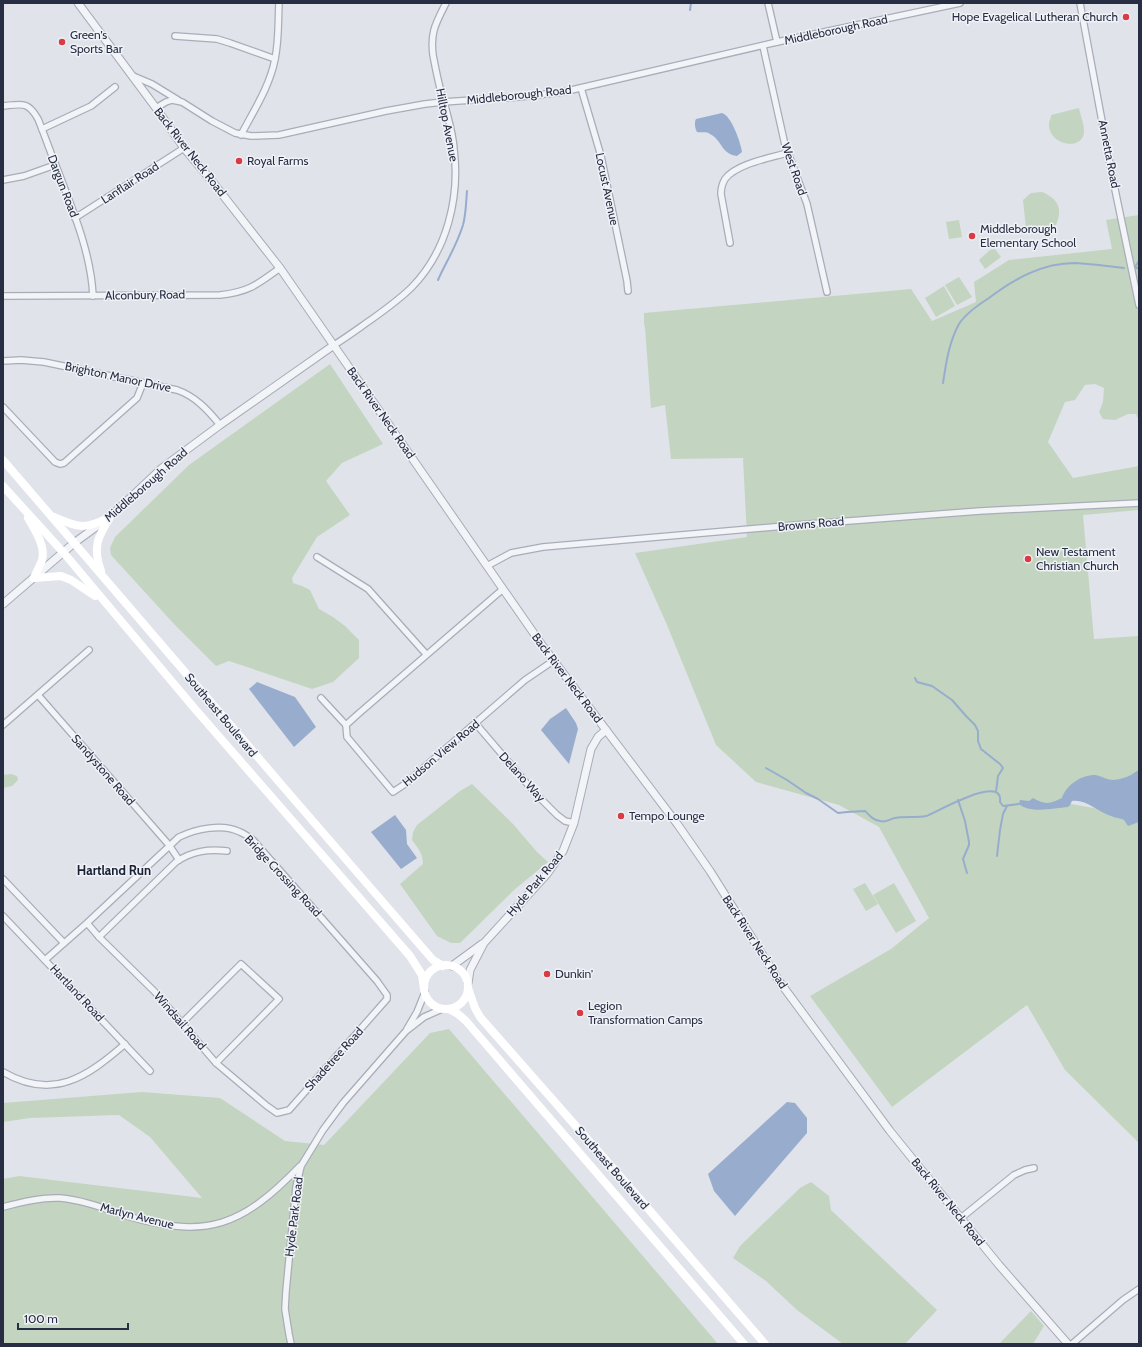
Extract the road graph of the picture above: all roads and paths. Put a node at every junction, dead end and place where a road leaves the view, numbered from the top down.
1 (78, 3) edge
2 (279, 3) edge
3 (446, 3) edge
4 (768, 3) edge
5 (960, 3) edge
6 (1080, 3) edge
7 (175, 36) dead end
8 (777, 42) junction
9 (763, 46) junction
10 (276, 59) junction
11 (131, 75) junction
12 (115, 87) dead end
13 (581, 88) junction
14 (182, 102) junction
15 (443, 102) junction
16 (3, 106) edge
17 (156, 108) junction
18 (42, 128) junction
19 (241, 134) junction
20 (184, 148) junction
21 (787, 152) junction
22 (55, 165) junction
23 (3, 180) edge
24 (76, 218) junction
25 (730, 243) dead end
26 (280, 268) junction
27 (628, 291) dead end
28 (827, 292) dead end
29 (3, 296) edge
30 (93, 296) junction
31 (1139, 305) edge
32 (334, 345) junction
33 (3, 361) edge
34 (142, 383) junction
35 (3, 406) edge
36 (220, 424) junction
37 (3, 460) edge
38 (3, 486) edge
39 (1139, 503) edge
40 (21, 506) junction
41 (51, 516) junction
42 (110, 516) junction
43 (74, 543) junction
44 (63, 552) junction
45 (317, 557) dead end
46 (487, 566) junction
47 (34, 578) junction
48 (104, 579) junction
49 (503, 589) junction
50 (104, 602) junction
51 (3, 604) edge
52 (89, 650) dead end
53 (426, 654) junction
54 (553, 661) junction
55 (38, 696) junction
56 (321, 698) dead end
57 (476, 724) junction
58 (3, 725) edge
59 (346, 726) junction
60 (606, 730) junction
61 (574, 823) junction
62 (169, 845) junction
63 (227, 851) dead end
64 (179, 860) junction
65 (3, 879) edge
66 (3, 916) edge
67 (87, 924) junction
68 (98, 937) junction
69 (64, 943) junction
70 (484, 943) junction
71 (45, 960) junction
72 (442, 966) junction
73 (452, 966) junction
74 (468, 985) junction
75 (424, 990) junction
76 (387, 999) joint
77 (445, 1009) junction
78 (182, 1023) junction
79 (406, 1031) junction
80 (125, 1044) junction
81 (216, 1063) junction
82 (150, 1071) dead end
83 (3, 1072) edge
84 (277, 1113) joint
85 (301, 1166) junction
86 (1034, 1168) dead end
87 (3, 1207) edge
88 (961, 1218) junction
89 (1139, 1290) edge
90 (292, 1344) edge
91 (744, 1344) edge
92 (764, 1344) edge
93 (1068, 1344) edge
94 (1072, 1344) edge

1 - 11 street, Back River Neck Road
2 - 10 street
3 - 15 street, Hilltop Avenue
4 - 8 street
5 - 8 street, Middleborough Road
6 - 31 street, Annetta Road
7 - 10 street
8 - 9 street, Middleborough Road
9 - 13 street, Middleborough Road
9 - 21 street, West Road
10 - 19 street
11 - 14 street, Middleborough Road
11 - 17 street, Back River Neck Road
12 - 18 street
13 - 15 street, Middleborough Road
13 - 27 street, Locust Avenue
14 - 17 street
14 - 19 street, Middleborough Road
15 - 19 street, Middleborough Road
15 - 32 street, Hilltop Avenue
16 - 18 street, Dargun Road
17 - 20 street, Back River Neck Road
18 - 22 street, Dargun Road
20 - 24 street, Lanflair Road
20 - 26 street, Back River Neck Road
21 - 25 street
21 - 28 street, West Road
22 - 23 street
22 - 24 street, Dargun Road
24 - 30 street, Dargun Road
26 - 30 street, Alconbury Road
26 - 32 street, Back River Neck Road
29 - 30 street, Alconbury Road
32 - 36 street, Middleborough Road
32 - 46 street, Back River Neck Road
33 - 34 street, Brighton Manor Drive
34 - 35 street
34 - 36 street, Brighton Manor Drive
36 - 42 street, Middleborough Road
37 - 41 main road, Southeast Boulevard
38 - 40 main road, Southeast Boulevard
39 - 46 street, Browns Road
40 - 44 main road, Southeast Boulevard
40 - 47 main road
41 - 42 main road
41 - 43 main road, Southeast Boulevard
42 - 43 street, Middleborough Road
42 - 48 main road
43 - 44 street, Middleborough Road
43 - 48 main road, Southeast Boulevard
44 - 47 street, Middleborough Road
44 - 50 main road, Southeast Boulevard
45 - 53 street
46 - 49 street, Back River Neck Road
47 - 50 main road
47 - 51 street, Middleborough Road
48 - 72 main road, Southeast Boulevard
49 - 53 street
49 - 54 street, Back River Neck Road
50 - 75 main road, Southeast Boulevard
52 - 55 street
53 - 59 street
54 - 57 street, Hudson View Road
54 - 60 street, Back River Neck Road
55 - 58 street
55 - 62 street, Sandystone Road
56 - 59 street, Hudson View Road
57 - 59 street, Hudson View Road
57 - 61 street, Delano Way
60 - 61 street, Hyde Park Road
60 - 88 street, Back River Neck Road
61 - 70 street, Hyde Park Road
62 - 64 street, Sandystone Road
62 - 67 street, Bridge Crossing Road
62 - 76 street, Bridge Crossing Road
63 - 64 street
64 - 68 street
65 - 69 street
66 - 71 street, Hartland Road
67 - 68 street, Windsail Road
67 - 69 street, Bridge Crossing Road
68 - 78 street, Windsail Road
69 - 71 street, Bridge Crossing Road
70 - 73 street, Hyde Park Road
70 - 74 street, Hyde Park Road
71 - 80 street, Hartland Road
72 - 73 main road
72 - 75 main road
73 - 74 main road
74 - 77 main road
74 - 92 main road, Southeast Boulevard
75 - 77 main road
75 - 79 street, Hyde Park Road
76 - 84 street, Shadetree Road
77 - 79 street, Hyde Park Road
77 - 91 main road, Southeast Boulevard
78 - 81 street, Windsail Road
78 - 81 street
79 - 85 street, Hyde Park Road
80 - 82 street, Hartland Road
80 - 83 street
81 - 84 street, Windsail Road
85 - 87 street, Marlyn Avenue
85 - 90 street, Hyde Park Road
86 - 88 street
88 - 93 street, Back River Neck Road
89 - 94 street

